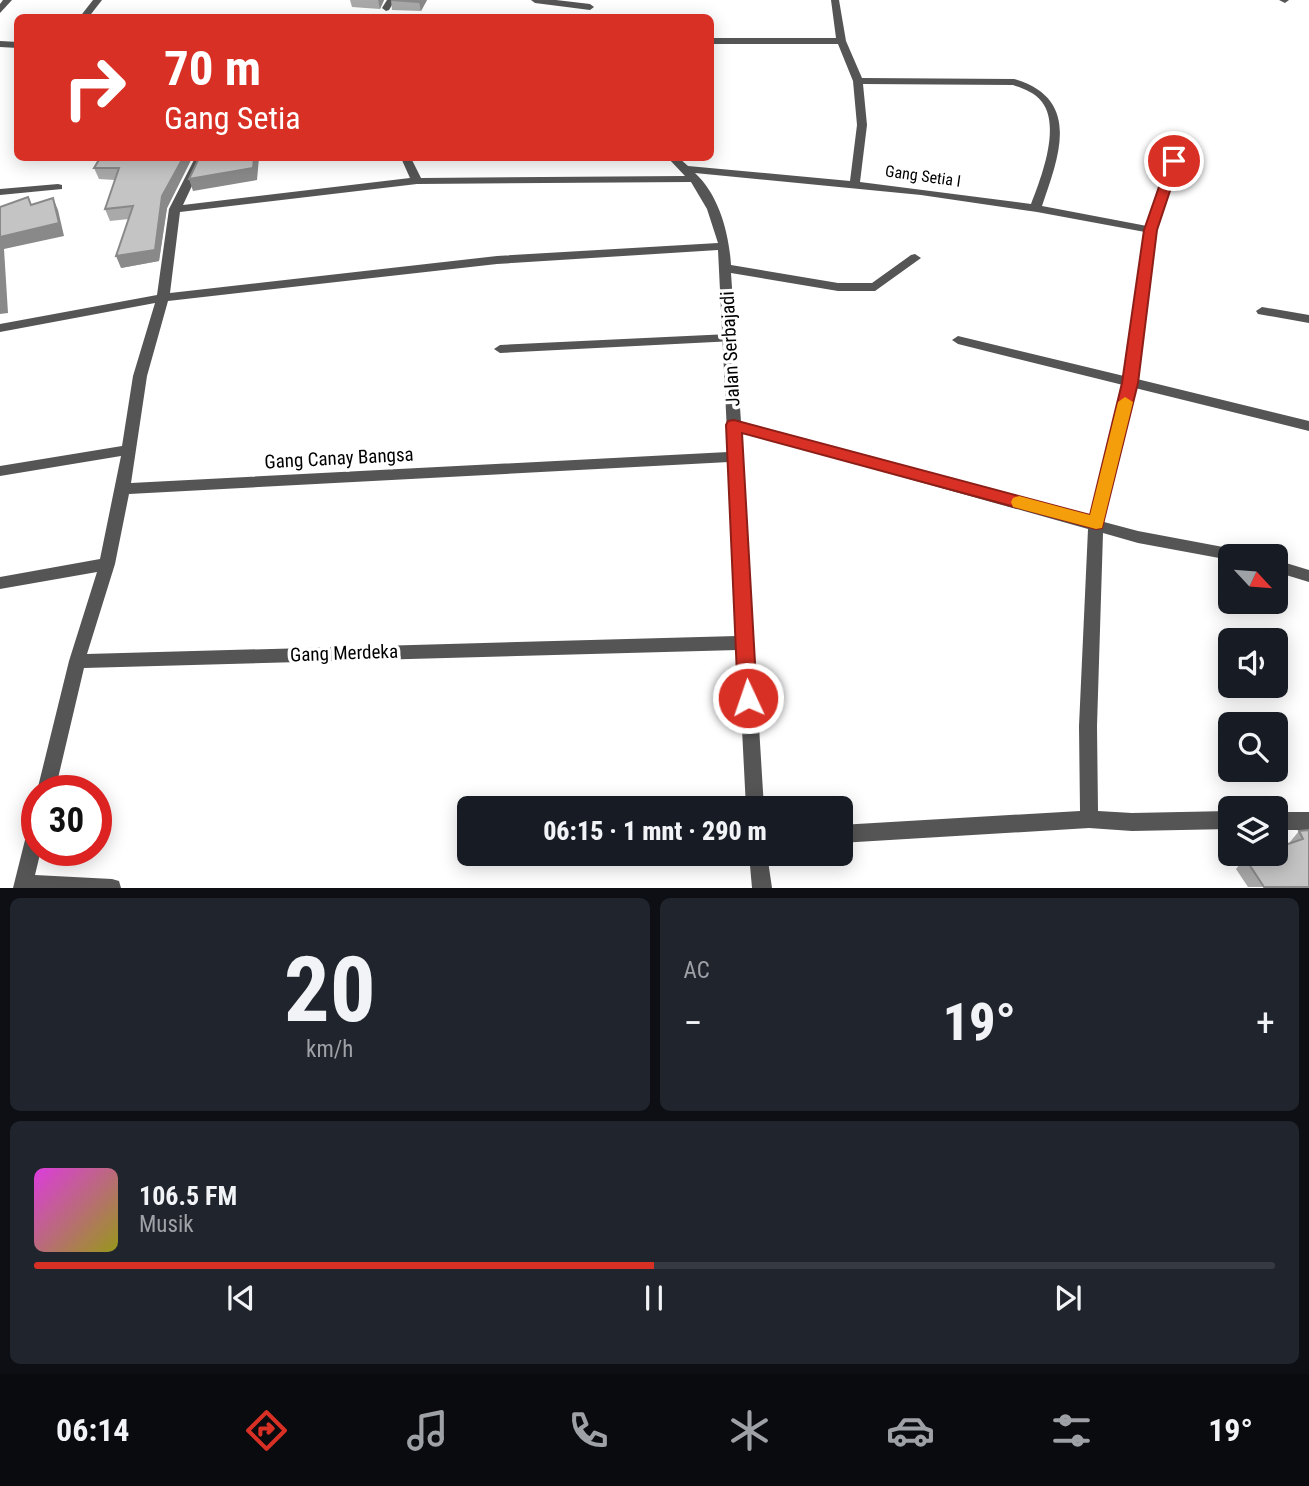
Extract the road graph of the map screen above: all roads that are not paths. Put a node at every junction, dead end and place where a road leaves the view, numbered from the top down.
1 (8, 0) edge
2 (98, 0) edge
3 (536, 0) edge
4 (835, 0) edge
5 (590, 3) edge
6 (0, 10) edge
7 (86, 14) edge
8 (714, 41) edge
9 (841, 41) junction
10 (858, 81) junction
11 (199, 161) edge
12 (407, 161) edge
13 (677, 161) edge
14 (1174, 161) dead end
15 (692, 174) junction
16 (417, 181) junction
17 (855, 182) junction
18 (58, 187) dead end
19 (0, 192) edge
20 (175, 209) junction
21 (1035, 209) junction
22 (1151, 230) junction
23 (724, 246) junction
24 (915, 258) dead end
25 (726, 268) junction
26 (163, 298) junction
27 (1262, 310) dead end
28 (1309, 319) edge
29 (0, 328) edge
30 (729, 338) junction
31 (958, 340) dead end
32 (500, 349) dead end
33 (1130, 383) junction
34 (734, 425) junction
35 (1309, 426) edge
36 (129, 450) junction
37 (734, 457) junction
38 (0, 471) edge
39 (123, 489) junction
40 (1096, 523) junction
41 (1218, 552) edge
42 (107, 564) junction
43 (1288, 570) edge
44 (1309, 576) edge
45 (0, 583) edge
46 (744, 643) junction
47 (77, 661) junction
48 (50, 775) edge
49 (754, 796) edge
50 (1090, 819) junction
51 (1218, 820) edge
52 (1288, 821) edge
53 (1309, 821) edge
54 (853, 833) edge
55 (28, 866) edge
56 (759, 866) edge
57 (23, 886) edge
58 (112, 887) edge
59 (762, 887) edge

1 - 6 street
2 - 7 street
3 - 5 street
4 - 9 street
8 - 9 street
9 - 10 street
10 - 17 street
10 - 21 street
11 - 20 street
12 - 16 street
13 - 15 street, Jalan Serbajadi
14 - 22 street
15 - 16 street, Gang Setia I
15 - 17 street, Gang Setia I
15 - 23 street, Jalan Serbajadi
16 - 20 street, Gang Setia I
17 - 21 street, Gang Setia I
18 - 19 street
20 - 26 street
21 - 22 street, Gang Setia I
22 - 33 street
23 - 25 street, Jalan Serbajadi
23 - 26 street
24 - 25 street
25 - 30 street, Jalan Serbajadi
26 - 29 street
26 - 36 street
27 - 28 street
30 - 32 street
30 - 34 street, Jalan Serbajadi
31 - 33 street
33 - 35 street
33 - 40 street
34 - 37 street, Jalan Serbajadi
34 - 40 street
36 - 38 street
36 - 39 street
37 - 39 street, Gang Canay Bangsa
37 - 46 street, Jalan Serbajadi
39 - 42 street
40 - 41 street
40 - 50 street
42 - 45 street
42 - 47 street
43 - 44 street
46 - 47 street, Gang Merdeka
46 - 49 street, Jalan Serbajadi
47 - 48 street
50 - 51 street
50 - 54 street
52 - 53 street
55 - 57 street
56 - 59 street
57 - 58 street

